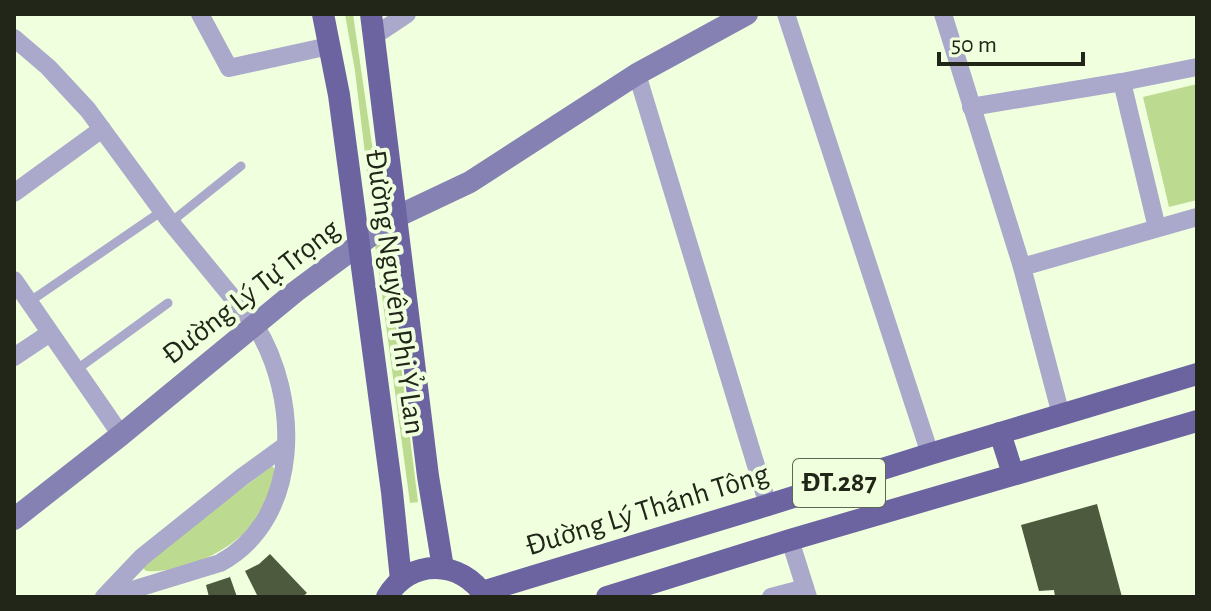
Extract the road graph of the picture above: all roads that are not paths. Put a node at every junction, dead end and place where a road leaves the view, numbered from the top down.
1 (200, 14) edge
2 (323, 14) edge
3 (407, 14) edge
4 (747, 14) edge
5 (786, 14) edge
6 (943, 14) edge
7 (372, 25) edge
8 (14, 38) edge
9 (329, 46) junction
10 (1197, 67) edge
11 (637, 74) junction
12 (1122, 82) junction
13 (971, 107) junction
14 (102, 129) junction
15 (241, 166) dead end
16 (14, 193) edge
17 (166, 217) junction
18 (396, 217) junction
19 (1197, 217) edge
20 (1157, 228) junction
21 (358, 245) junction
22 (1022, 267) junction
23 (14, 280) edge
24 (29, 302) junction
25 (168, 303) dead end
26 (255, 325) junction
27 (50, 333) junction
28 (14, 357) edge
29 (76, 370) junction
30 (1197, 374) edge
31 (1061, 415) junction
32 (1197, 421) edge
33 (1000, 433) junction
34 (121, 435) junction
35 (286, 445) junction
36 (930, 454) junction
37 (1013, 474) junction
38 (768, 505) junction
39 (14, 519) edge
40 (790, 540) junction
41 (443, 568) junction
42 (172, 588) edge
43 (394, 588) edge
44 (806, 592) edge
45 (483, 594) edge
46 (106, 597) edge
47 (607, 597) edge
48 (771, 597) edge

1 - 9 street
2 - 9 main road, Đường Nguyên Phi Ỷ Lan
3 - 7 street
4 - 11 main road, Đường Lý Tự Trọng
5 - 36 street
6 - 13 street
7 - 18 main road, Đường Nguyên Phi Ỷ Lan
8 - 14 street
9 - 21 main road, Đường Nguyên Phi Ỷ Lan
10 - 12 street
11 - 18 main road, Đường Lý Tự Trọng
11 - 38 street
12 - 13 street
12 - 20 street
13 - 22 street
14 - 16 street
14 - 17 street
15 - 17 lane
17 - 24 lane
17 - 26 street
18 - 21 main road, Đường Lý Tự Trọng
18 - 41 main road, Đường Nguyên Phi Ỷ Lan
19 - 20 street
20 - 22 street
21 - 26 main road, Đường Lý Tự Trọng
21 - 43 main road, Đường Nguyên Phi Ỷ Lan
22 - 31 street
23 - 24 street
24 - 27 street
25 - 29 lane
26 - 34 main road, Đường Lý Tự Trọng
26 - 35 street
27 - 28 street
27 - 29 street
29 - 34 street
30 - 31 main road, Đường Lý Thánh Tông / ĐT.287
31 - 33 main road, Đường Lý Thánh Tông / ĐT.287
32 - 37 main road, ĐT.287
33 - 36 main road, Đường Lý Thánh Tông / ĐT.287
33 - 37 main road
34 - 39 main road, Đường Lý Tự Trọng
35 - 42 street
35 - 46 street
36 - 38 main road, Đường Lý Thánh Tông / ĐT.287
37 - 40 main road, ĐT.287
38 - 45 main road, Đường Lý Thánh Tông / ĐT.287
40 - 44 street
40 - 47 main road, ĐT.287
41 - 43 main road
41 - 45 main road
42 - 46 street
44 - 48 street

